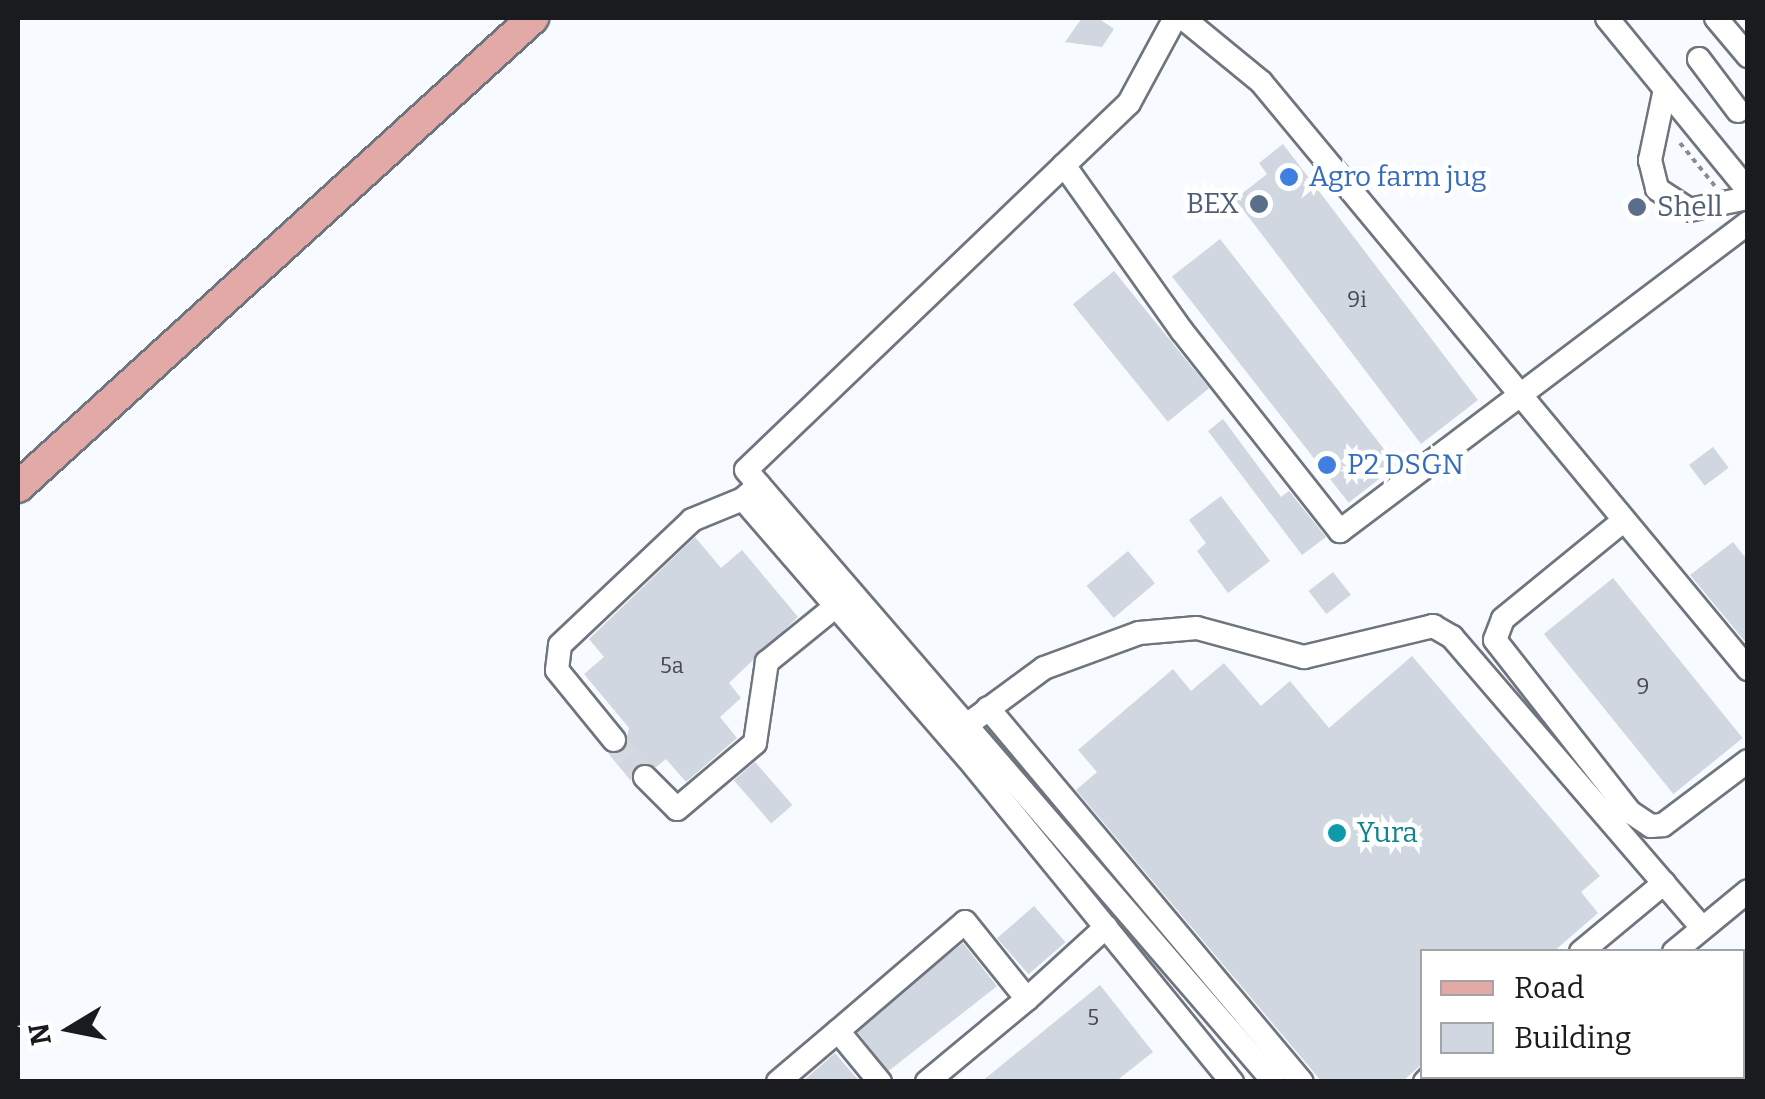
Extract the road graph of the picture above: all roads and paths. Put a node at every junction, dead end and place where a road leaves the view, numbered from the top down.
1 (533, 18) edge
2 (1179, 18) edge
3 (1607, 18) edge
4 (1716, 18) edge
5 (1748, 56) edge
6 (1699, 59) dead end
7 (1666, 89) junction
8 (1743, 107) edge
9 (1706, 139) junction
10 (1064, 165) junction
11 (1748, 190) edge
12 (1748, 198) edge
13 (1748, 223) edge
14 (1519, 396) junction
15 (749, 485) junction
16 (18, 487) edge
17 (1624, 520) junction
18 (836, 606) junction
19 (1748, 669) edge
20 (988, 708) junction
21 (964, 726) junction
22 (614, 740) tunnel mouth
23 (1748, 761) edge
24 (645, 776) tunnel mouth
25 (1664, 883) junction
26 (1748, 890) edge
27 (1106, 927) junction
28 (1702, 928) junction
29 (1586, 949) edge
30 (1678, 949) edge
31 (1027, 998) junction
32 (838, 1031) junction
33 (941, 1077) edge
34 (778, 1082) edge
35 (880, 1082) edge
36 (1232, 1082) edge
37 (1274, 1082) edge
38 (1302, 1082) edge

1 - 16 main road
2 - 10 street
2 - 14 street
3 - 7 street
4 - 5 street
6 - 8 street
7 - 9 street
7 - 12 street
8 - 9 street
9 - 11 street
10 - 14 street
10 - 15 street
13 - 14 street
14 - 17 street
15 - 18 street
15 - 21 street
15 - 22 street
17 - 19 street
17 - 23 street
18 - 24 street
18 - 27 street
20 - 21 street
20 - 25 street
20 - 38 street
21 - 37 street
25 - 28 street
25 - 29 street
26 - 28 street
27 - 31 street
27 - 36 street
28 - 30 street
31 - 32 street
31 - 33 street
32 - 34 street
32 - 35 street

